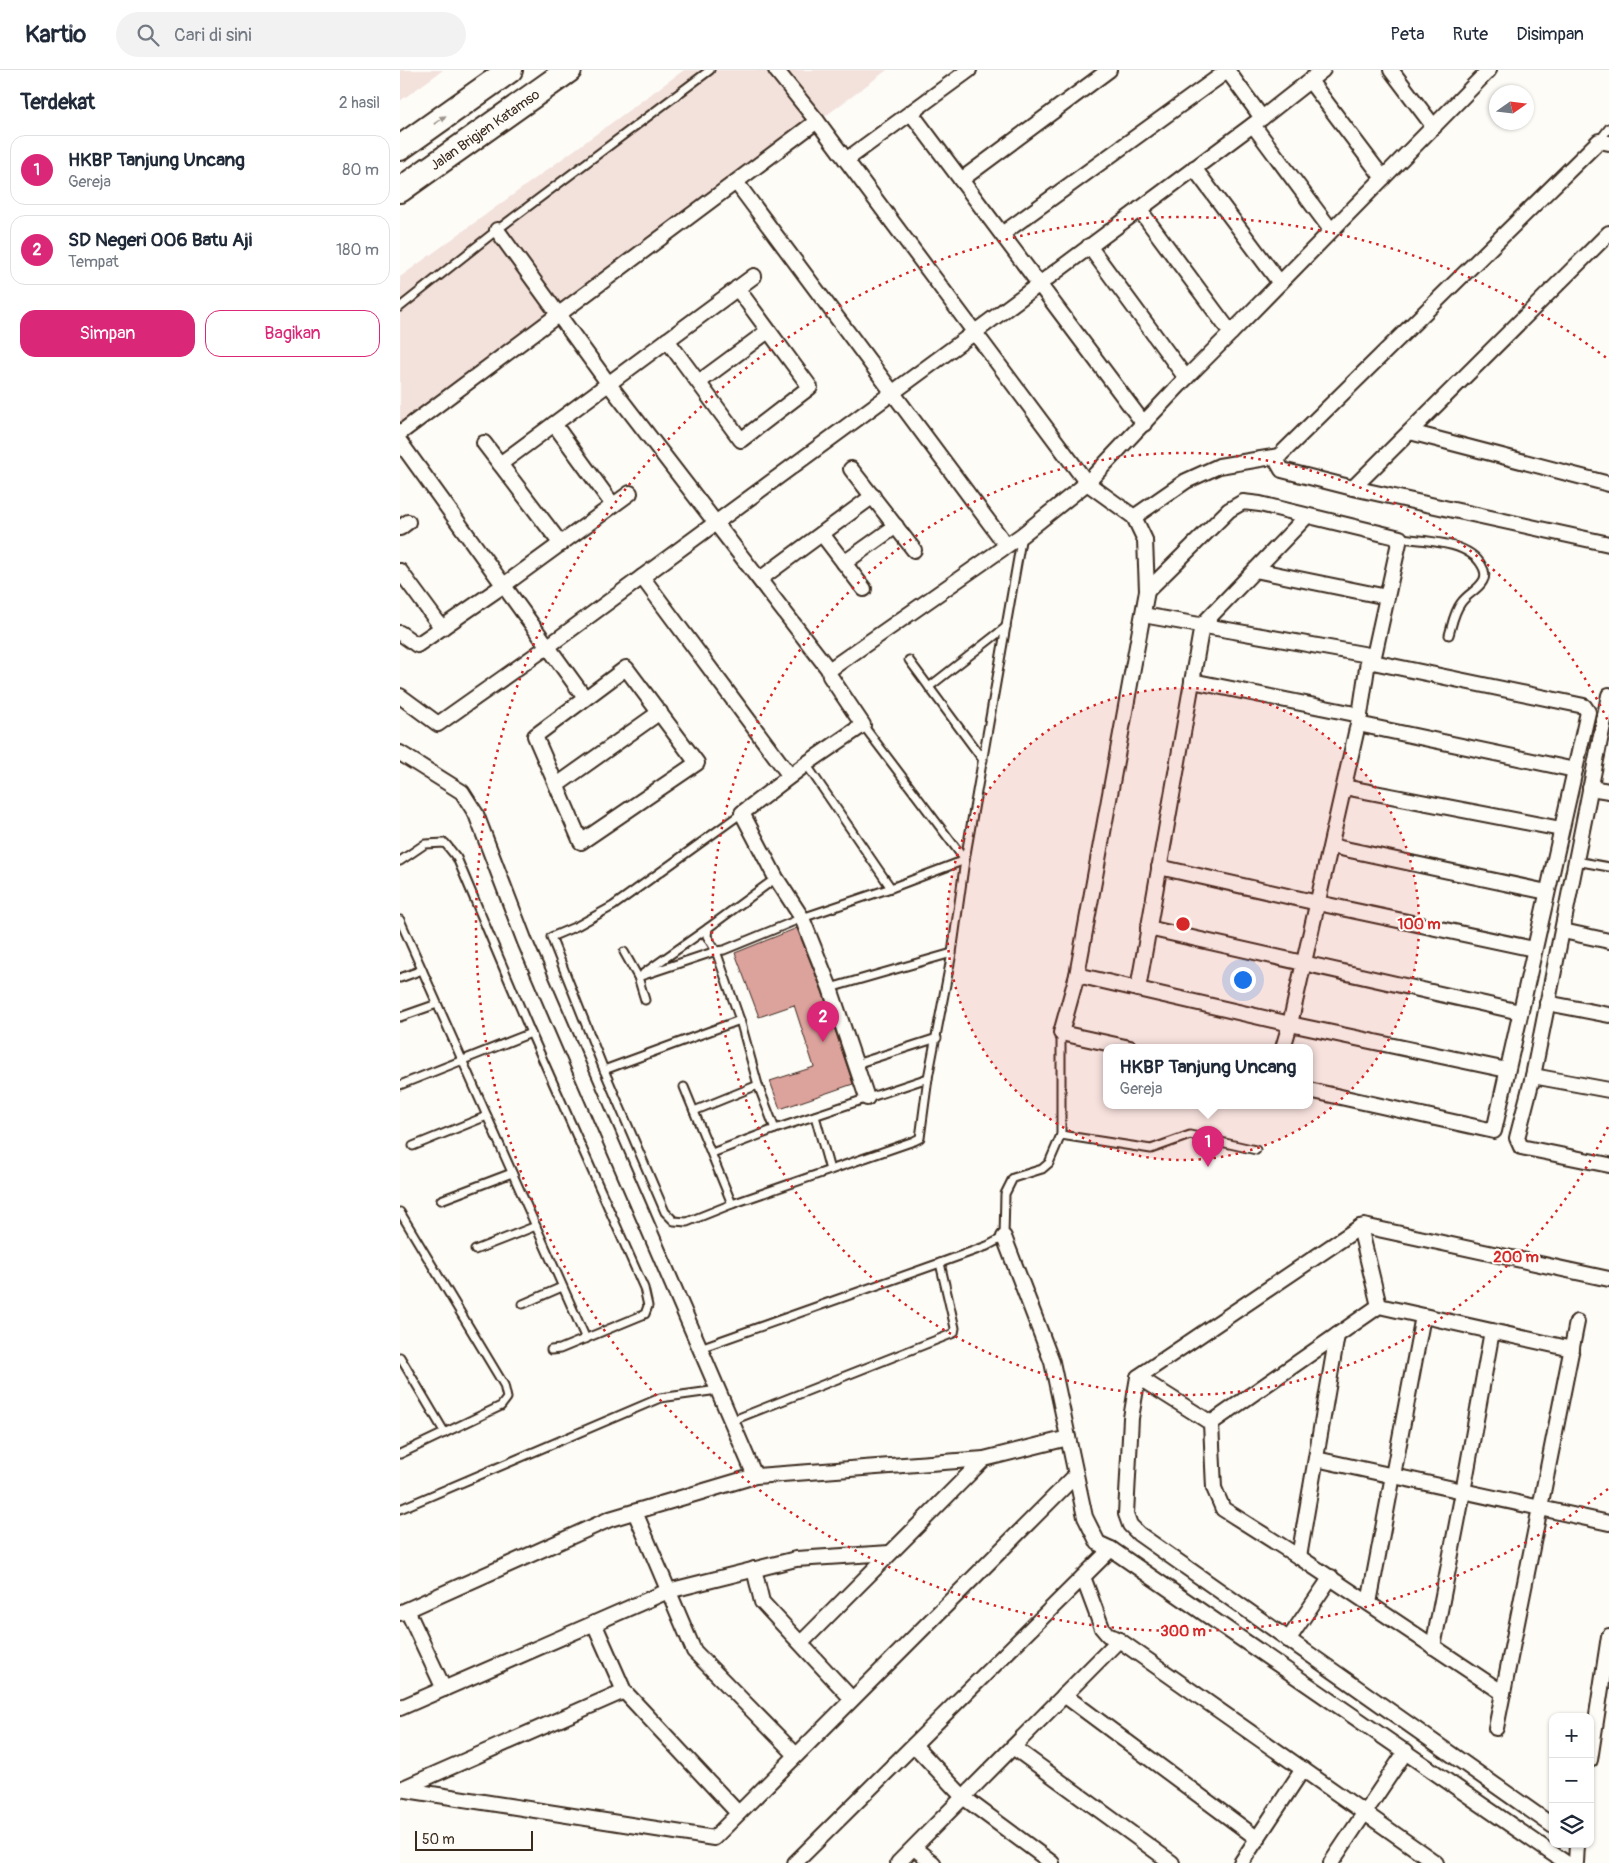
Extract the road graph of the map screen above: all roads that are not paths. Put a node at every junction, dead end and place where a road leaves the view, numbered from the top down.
1 (510, 70) edge
2 (569, 70) edge
3 (710, 70) edge
4 (776, 70) edge
5 (969, 70) edge
6 (1109, 70) edge
7 (1227, 70) edge
8 (1391, 70) edge
9 (1487, 71) edge
10 (1314, 75) edge
11 (911, 113) junction
12 (817, 121) junction
13 (1257, 121) junction
14 (1434, 127) junction
15 (1609, 128) edge
16 (1604, 142) edge
17 (400, 148) edge
18 (846, 160) junction
19 (1194, 168) junction
20 (1383, 178) junction
21 (961, 180) junction
22 (736, 182) junction
23 (400, 190) edge
24 (1139, 210) junction
25 (497, 230) junction
26 (1332, 230) junction
27 (1609, 233) edge
28 (1002, 234) junction
29 (1089, 246) junction
30 (754, 276) dead end
31 (1039, 282) junction
32 (1280, 283) junction
33 (737, 288) junction
34 (400, 307) edge
35 (558, 314) junction
36 (768, 330) junction
37 (975, 332) junction
38 (1231, 333) junction
39 (667, 340) junction
40 (1186, 378) junction
41 (699, 382) junction
42 (608, 383) junction
43 (893, 392) junction
44 (554, 424) junction
45 (1144, 424) junction
46 (1410, 432) junction
47 (400, 433) edge
48 (400, 442) edge
49 (484, 443) dead end
50 (1279, 456) junction
51 (500, 464) junction
52 (852, 468) dead end
53 (1087, 483) junction
54 (1609, 484) edge
55 (1354, 488) junction
56 (630, 493) dead end
57 (872, 496) junction
58 (613, 505) junction
59 (1306, 516) junction
60 (1134, 518) junction
61 (715, 522) junction
62 (896, 526) junction
63 (822, 534) junction
64 (1022, 535) junction
65 (1400, 538) junction
66 (561, 544) junction
67 (1609, 544) edge
68 (1006, 545) junction
69 (914, 550) dead end
70 (844, 563) junction
71 (1255, 570) junction
72 (400, 571) edge
73 (642, 577) junction
74 (760, 579) junction
75 (504, 585) junction
76 (864, 589) dead end
77 (1147, 591) junction
78 (1387, 598) junction
79 (1143, 615) junction
80 (1202, 625) junction
81 (1006, 627) junction
82 (442, 628) junction
83 (400, 633) edge
84 (1449, 636) dead end
85 (547, 647) junction
86 (1371, 658) junction
87 (909, 660) dead end
88 (829, 670) junction
89 (1192, 681) junction
90 (929, 686) junction
91 (1609, 694) edge
92 (400, 696) edge
93 (585, 698) junction
94 (660, 712) junction
95 (1607, 713) edge
96 (1359, 720) junction
97 (863, 725) junction
98 (400, 753) edge
99 (983, 760) junction
100 (806, 764) junction
101 (1583, 766) junction
102 (790, 776) junction
103 (557, 785) junction
104 (1344, 787) junction
105 (1590, 788) junction
106 (1609, 791) edge
107 (742, 814) junction
108 (1561, 829) junction
109 (1330, 846) junction
110 (965, 860) junction
111 (400, 861) edge
112 (1576, 861) junction
113 (1159, 867) junction
114 (1609, 867) edge
115 (776, 878) junction
116 (891, 888) junction
117 (1547, 892) junction
118 (1318, 903) junction
119 (802, 918) junction
120 (400, 920) edge
121 (708, 928) junction
122 (1148, 928) junction
123 (1562, 931) junction
124 (403, 935) edge
125 (1609, 940) edge
126 (1534, 949) junction
127 (716, 951) junction
128 (624, 952) dead end
129 (952, 953) junction
130 (1304, 965) junction
131 (422, 970) junction
132 (1077, 975) junction
133 (638, 977) junction
134 (400, 978) edge
135 (830, 988) junction
136 (1138, 989) junction
137 (645, 1000) dead end
138 (1548, 1003) junction
139 (437, 1004) junction
140 (1520, 1012) junction
141 (1609, 1015) edge
142 (400, 1017) edge
143 (740, 1020) junction
144 (1290, 1024) junction
145 (531, 1033) junction
146 (1061, 1033) junction
147 (937, 1038) junction
148 (1112, 1044) edge
149 (1284, 1044) edge
150 (462, 1060) junction
151 (856, 1064) junction
152 (604, 1070) junction
153 (1507, 1070) junction
154 (1533, 1076) junction
155 (928, 1078) junction
156 (400, 1085) edge
157 (758, 1085) junction
158 (684, 1087) dead end
159 (1609, 1090) edge
160 (1313, 1091) edge
161 (867, 1098) junction
162 (694, 1111) junction
163 (487, 1116) junction
164 (815, 1116) junction
165 (774, 1129) junction
166 (1061, 1135) junction
167 (413, 1146) dead end
168 (1256, 1150) dead end
169 (712, 1153) junction
170 (1609, 1165) edge
171 (830, 1170) junction
172 (512, 1173) junction
173 (441, 1200) dead end
174 (732, 1204) junction
175 (400, 1212) edge
176 (536, 1226) junction
177 (1360, 1227) junction
178 (1004, 1237) junction
179 (475, 1250) dead end
180 (940, 1263) junction
181 (1609, 1279) edge
182 (562, 1287) junction
183 (523, 1304) dead end
184 (1379, 1306) junction
185 (1423, 1316) junction
186 (1577, 1322) dead end
187 (1492, 1331) junction
188 (1337, 1335) junction
189 (586, 1339) junction
190 (700, 1348) junction
191 (1572, 1348) junction
192 (551, 1350) dead end
193 (400, 1357) edge
194 (1138, 1377) junction
195 (718, 1390) junction
196 (731, 1421) junction
197 (1211, 1423) junction
198 (445, 1433) junction
199 (1068, 1438) junction
200 (400, 1454) edge
201 (984, 1458) junction
202 (1316, 1459) junction
203 (755, 1476) junction
204 (1076, 1476) junction
205 (1392, 1476) junction
206 (1464, 1492) junction
207 (1540, 1508) junction
208 (400, 1509) edge
209 (635, 1512) junction
210 (1609, 1523) edge
211 (1111, 1549) junction
212 (890, 1553) junction
213 (1299, 1556) junction
214 (754, 1569) junction
215 (1083, 1577) junction
216 (1331, 1577) junction
217 (668, 1591) junction
218 (1369, 1603) junction
219 (404, 1611) edge
220 (594, 1623) junction
221 (1609, 1636) edge
222 (1118, 1640) junction
223 (1288, 1640) junction
224 (801, 1643) junction
225 (1433, 1647) junction
226 (444, 1689) junction
227 (624, 1691) junction
228 (1503, 1693) junction
229 (1064, 1695) junction
230 (852, 1699) junction
231 (400, 1708) edge
232 (1496, 1728) dead end
233 (914, 1745) junction
234 (1013, 1747) junction
235 (1406, 1751) junction
236 (796, 1755) junction
237 (1590, 1758) edge
238 (1303, 1769) junction
239 (400, 1789) edge
240 (963, 1797) junction
241 (738, 1813) junction
242 (1365, 1813) junction
243 (1549, 1823) edge
244 (1258, 1838) junction
245 (914, 1848) junction
246 (1578, 1848) edge
247 (1428, 1861) edge
248 (1562, 1862) edge
249 (796, 1863) edge
250 (898, 1863) edge
251 (933, 1863) edge
252 (1052, 1863) edge
253 (1172, 1863) edge
254 (1241, 1863) edge
255 (1331, 1863) edge
256 (1576, 1863) edge

17 -> 1 highway
2 - 23 highway, Jalan Brigjen Katamso
3 - 25 lane
4 - 12 street
5 - 11 street
6 - 21 street
7 - 13 street
7 - 28 street
8 - 14 street
9 - 14 street
10 - 13 street
10 - 20 street
11 - 18 street
11 - 21 street
12 - 18 street
12 - 22 street
13 - 19 street
13 - 26 street
14 - 20 street
15 - 16 lane
16 - 50 street
18 - 37 street
19 - 24 street
19 - 32 street
20 - 26 street
21 - 28 street
22 - 35 street
22 - 43 street
24 - 29 street
24 - 38 street
25 - 34 lane
25 - 35 street
26 - 32 street
27 - 46 street
28 - 31 street
29 - 31 street
29 - 40 street
30 - 33 street
31 - 37 street
31 - 45 street
32 - 38 street
33 - 36 street
33 - 39 street
35 - 42 street
35 - 47 street
36 - 41 street
36 - 41 street
37 - 43 street
37 - 53 street
38 - 40 street
39 - 41 street
39 - 42 street
40 - 45 street
42 - 44 street
42 - 61 street
43 - 61 street
43 - 68 street
44 - 51 street
44 - 58 street
45 - 53 street
46 - 54 street
46 - 55 street
48 - 75 street
49 - 51 street
50 - 55 street
50 - 60 street
51 - 66 street
52 - 57 street
53 - 60 street
53 - 64 street
55 - 67 street
56 - 58 street
57 - 62 street
57 - 63 street
58 - 66 street
59 - 65 street
59 - 71 street
59 - 77 street
60 - 77 street
61 - 73 street
61 - 74 street
62 - 69 street
62 - 70 street
63 - 70 street
63 - 74 street
64 - 68 street
64 - 81 lane
65 - 78 street
65 - 84 lane
66 - 75 street
68 - 88 street
70 - 76 street
71 - 78 street
71 - 80 street
72 - 82 street
73 - 85 street
73 - 102 street
74 - 88 street
75 - 82 street
75 - 85 street
77 - 79 street
78 - 86 street
79 - 80 street
79 - 132 street
80 - 86 street
80 - 89 street
81 - 90 lane
81 - 99 lane
82 - 83 street
85 - 92 street
85 - 93 street
86 - 96 street
86 - 101 street
87 - 90 lane
88 - 97 street
89 - 96 street
89 - 113 street
90 - 99 lane
91 - 95 street
93 - 94 street
93 - 103 street
94 - 103 street
94 - 103 street
95 - 101 street
96 - 101 street
96 - 104 street
97 - 100 street
97 - 110 lane
98 - 190 street
99 - 110 lane
100 - 102 street
100 - 116 lane
101 - 105 street
101 - 108 street
102 - 107 street
104 - 108 street
104 - 109 street
105 - 106 street
105 - 112 street
107 - 115 street
107 - 152 lane
108 - 117 street
109 - 117 street
109 - 118 street
110 - 116 lane
110 - 129 lane
111 - 145 lane
112 - 114 lane
112 - 123 street
113 - 118 street
113 - 122 street
115 - 119 street
115 - 121 lane
116 - 119 lane
117 - 126 street
118 - 126 street
118 - 130 street
119 - 127 lane
119 - 135 street
120 - 124 lane
121 - 127 lane
121 - 133 lane
122 - 130 street
122 - 136 street
123 - 125 street
123 - 138 street
124 - 131 lane
126 - 140 street
127 - 133 lane
127 - 143 lane
128 - 133 lane
129 - 135 lane
129 - 147 lane
130 - 140 street
130 - 144 street
131 - 134 lane
131 - 139 lane
132 - 136 street
132 - 146 street
133 - 137 lane
135 - 151 street
136 - 144 street
138 - 141 street
138 - 154 street
139 - 142 lane
139 - 150 lane
140 - 153 street
143 - 152 lane
143 - 157 lane
144 - 149 street
144 - 153 street
145 - 150 lane
145 - 189 lane
146 - 148 street
146 - 166 lane
147 - 151 lane
147 - 155 lane
150 - 156 lane
150 - 163 lane
151 - 161 street
152 - 174 lane
153 - 160 street
154 - 159 street
154 - 170 street
155 - 161 lane
155 - 171 lane
157 - 162 lane
157 - 165 lane
158 - 162 lane
161 - 164 lane
162 - 169 lane
163 - 167 lane
163 - 172 lane
164 - 165 lane
164 - 171 lane
165 - 169 lane
166 - 168 lane
166 - 178 lane
169 - 174 lane
171 - 174 lane
172 - 173 lane
172 - 176 lane
175 - 198 lane
176 - 179 lane
176 - 182 lane
177 - 181 street
177 - 184 street
177 - 194 street
178 - 180 lane
178 - 199 street
180 - 190 lane
180 - 196 lane
182 - 183 lane
182 - 189 lane
184 - 185 street
184 - 188 street
185 - 187 street
185 - 205 street
186 - 191 street
187 - 191 street
187 - 206 street
188 - 197 street
188 - 202 street
189 - 192 lane
190 - 195 street
191 - 207 street
193 - 198 lane
194 - 197 street
194 - 223 street
195 - 196 street
195 - 208 lane
196 - 203 street
197 - 213 street
198 - 200 lane
199 - 201 street
199 - 204 street
201 - 203 street
201 - 212 street
202 - 205 street
202 - 213 street
203 - 209 street
204 - 211 street
204 - 230 street
205 - 206 street
205 - 218 street
206 - 207 street
206 - 225 street
207 - 210 street
207 - 228 street
209 - 217 street
209 - 219 street
211 - 215 street
211 - 235 street
212 - 214 street
212 - 224 street
213 - 216 street
214 - 217 street
214 - 224 street
215 - 222 street
215 - 233 street
216 - 218 street
216 - 223 street
217 - 220 street
217 - 236 street
218 - 225 street
219 - 226 street
220 - 226 street
220 - 227 street
221 - 237 street
222 - 229 street
222 - 238 street
223 - 243 street
224 - 230 street
225 - 228 street
226 - 231 street
227 - 239 street
227 - 241 street
228 - 232 street
229 - 234 street
229 - 244 street
230 - 236 street
233 - 240 street
233 - 249 street
234 - 240 street
234 - 253 street
235 - 242 street
235 - 248 street
236 - 241 street
238 - 242 street
238 - 244 street
239 - 241 street
240 - 245 street
240 - 252 street
242 - 247 street
242 - 255 street
244 - 254 street
245 - 250 street
245 - 251 street
246 - 256 street

